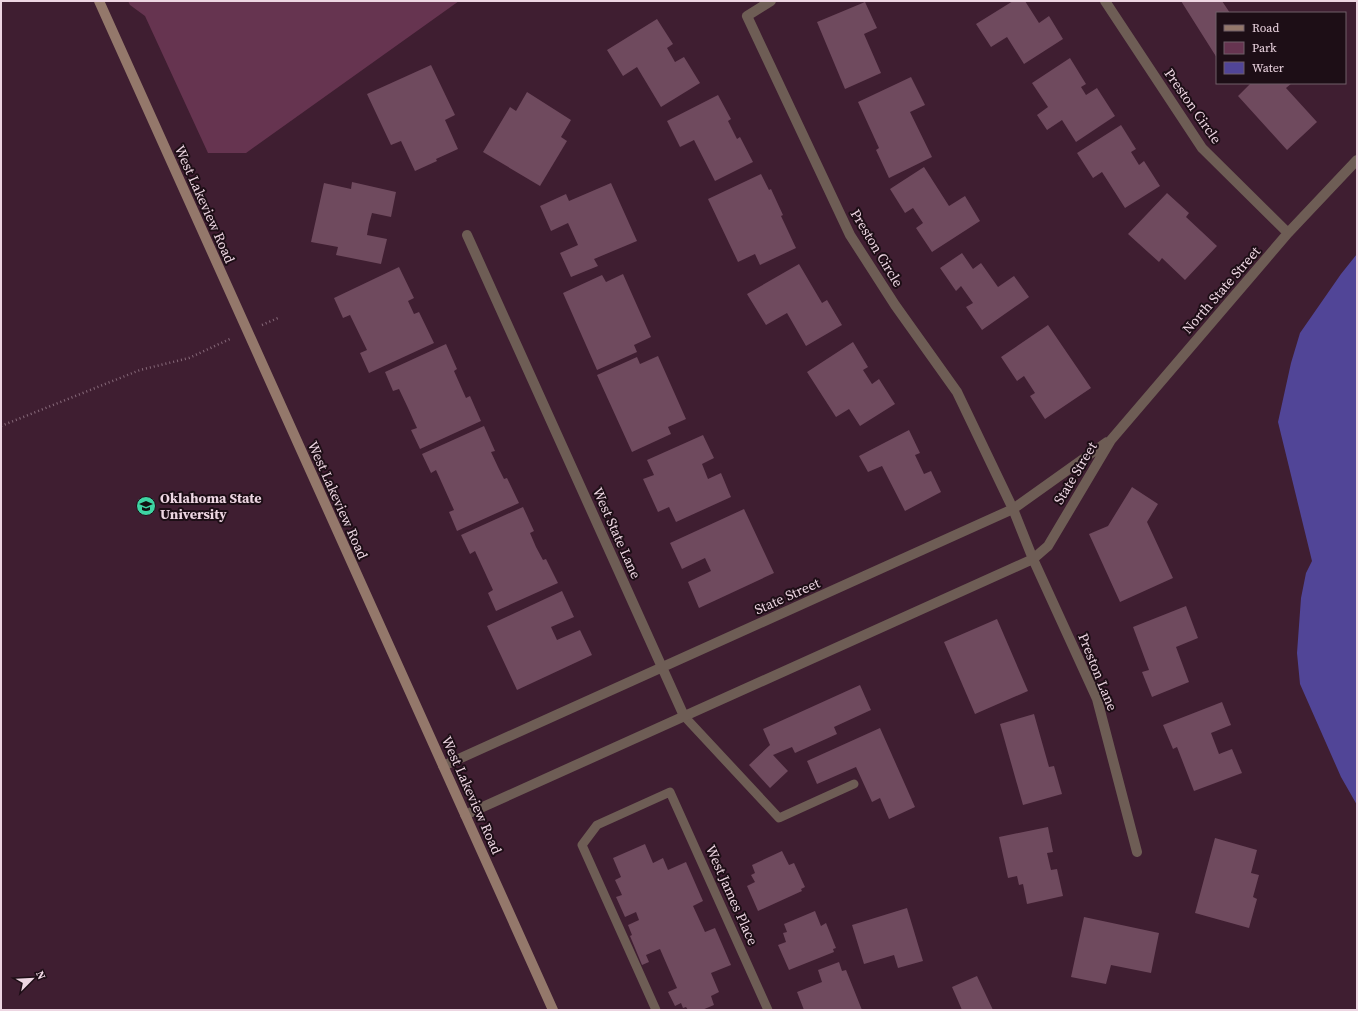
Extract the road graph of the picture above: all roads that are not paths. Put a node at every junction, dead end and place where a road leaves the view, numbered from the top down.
1 (99, 1) edge
2 (771, 1) edge
3 (1105, 1) edge
4 (1357, 160) edge
5 (1288, 233) junction
6 (468, 235) dead end
7 (1111, 440) junction
8 (1013, 510) junction
9 (1033, 559) junction
10 (662, 667) junction
11 (684, 716) junction
12 (443, 766) junction
13 (854, 784) dead end
14 (464, 814) junction
15 (1137, 852) dead end
16 (553, 1010) edge
17 (656, 1010) edge
18 (768, 1010) edge

1 - 12 main road, West Lakeview Road
2 - 8 street, Preston Circle
3 - 5 street, Preston Circle
4 - 5 street, North State Street
5 - 7 street, North State Street
6 - 10 street, West State Lane
7 - 8 street, State Street
7 - 9 street, State Street
8 - 9 street, Preston Lane
8 - 10 street, State Street
9 - 11 street, State Street
9 - 15 street, Preston Lane
10 - 11 street, West State Lane
10 - 12 street, State Street
11 - 13 lane, West State Lane
11 - 14 street, State Street
12 - 14 main road, West Lakeview Road
14 - 16 main road, West Lakeview Road
17 - 18 lane, West James Place

